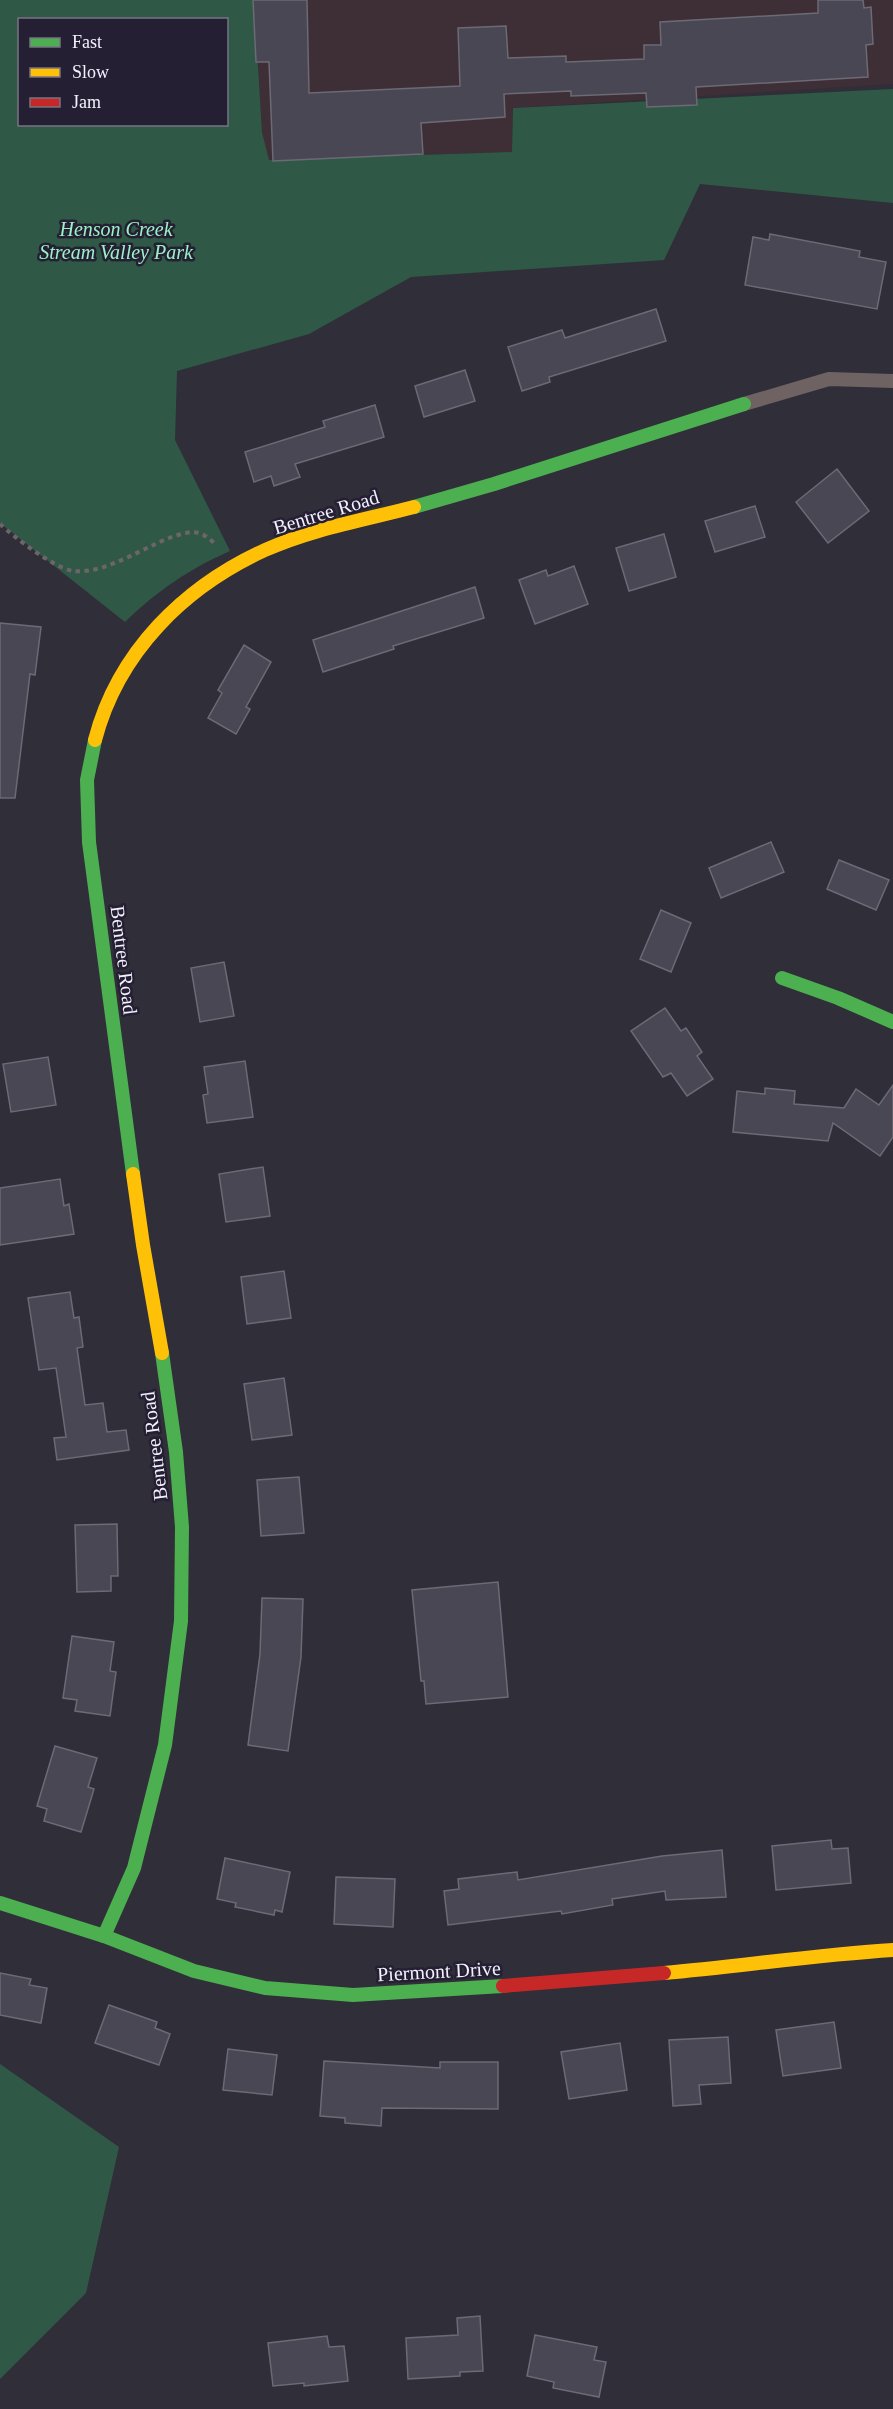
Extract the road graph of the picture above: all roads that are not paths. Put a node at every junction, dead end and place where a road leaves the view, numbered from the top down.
1 (893, 381) edge
2 (744, 404) joint
3 (782, 978) dead end
4 (893, 1022) edge
5 (0, 1903) edge
6 (104, 1936) junction
7 (893, 1950) edge

1 - 2 lane
2 - 6 street, Bentree Road
3 - 4 street
5 - 6 street, Piermont Drive
6 - 7 street, Piermont Drive

